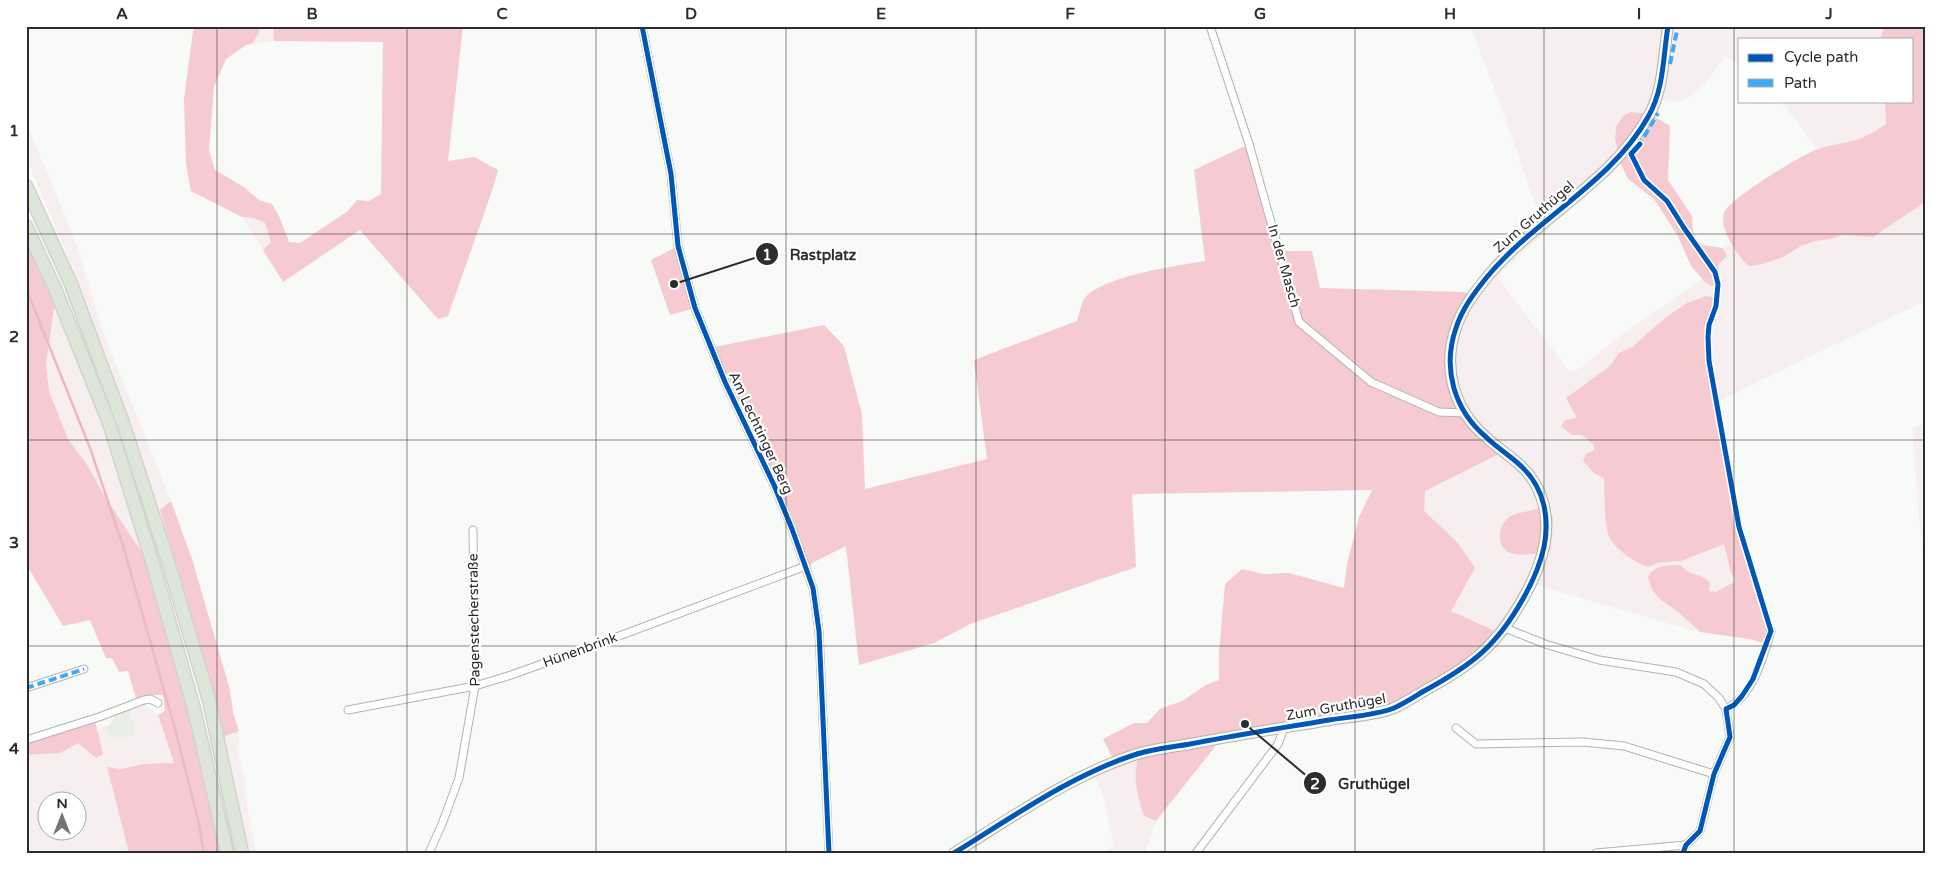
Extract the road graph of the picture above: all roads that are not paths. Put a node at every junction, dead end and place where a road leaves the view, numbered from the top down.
1 (642, 26) edge
2 (1210, 26) edge
3 (1668, 26) edge
4 (26, 186) edge
5 (26, 226) edge
6 (1464, 413) junction
7 (472, 530) dead end
8 (806, 566) junction
9 (1505, 628) junction
10 (1771, 631) dead end
11 (84, 669) dead end
12 (476, 686) junction
13 (26, 688) edge
14 (158, 704) dead end
15 (1726, 709) junction
16 (348, 710) dead end
17 (1284, 728) junction
18 (1456, 728) dead end
19 (26, 740) edge
20 (1714, 774) junction
21 (1684, 849) edge
22 (227, 853) edge
23 (242, 853) edge
24 (429, 853) edge
25 (829, 853) edge
26 (954, 853) edge
27 (1196, 853) edge
28 (1596, 853) edge

1 - 8 street, Am Lechtinger Berg
2 - 6 street, In der Masch
3 - 6 street, Zum Gruthügel
4 - 23 highway
5 - 22 highway
6 - 9 street, Zum Gruthügel
7 - 12 street, Pagenstecherstraße
8 - 12 street, Hünenbrink
8 - 25 street, Am Lechtinger Berg
9 - 15 street
9 - 17 street, Zum Gruthügel
10 - 15 street
11 - 13 street
12 - 16 street, Hünenbrink
12 - 24 street, Pagenstecherstraße
14 - 19 street
15 - 20 street
17 - 26 street, Zum Gruthügel
17 - 27 street
18 - 20 street
20 - 21 street
21 - 28 street

